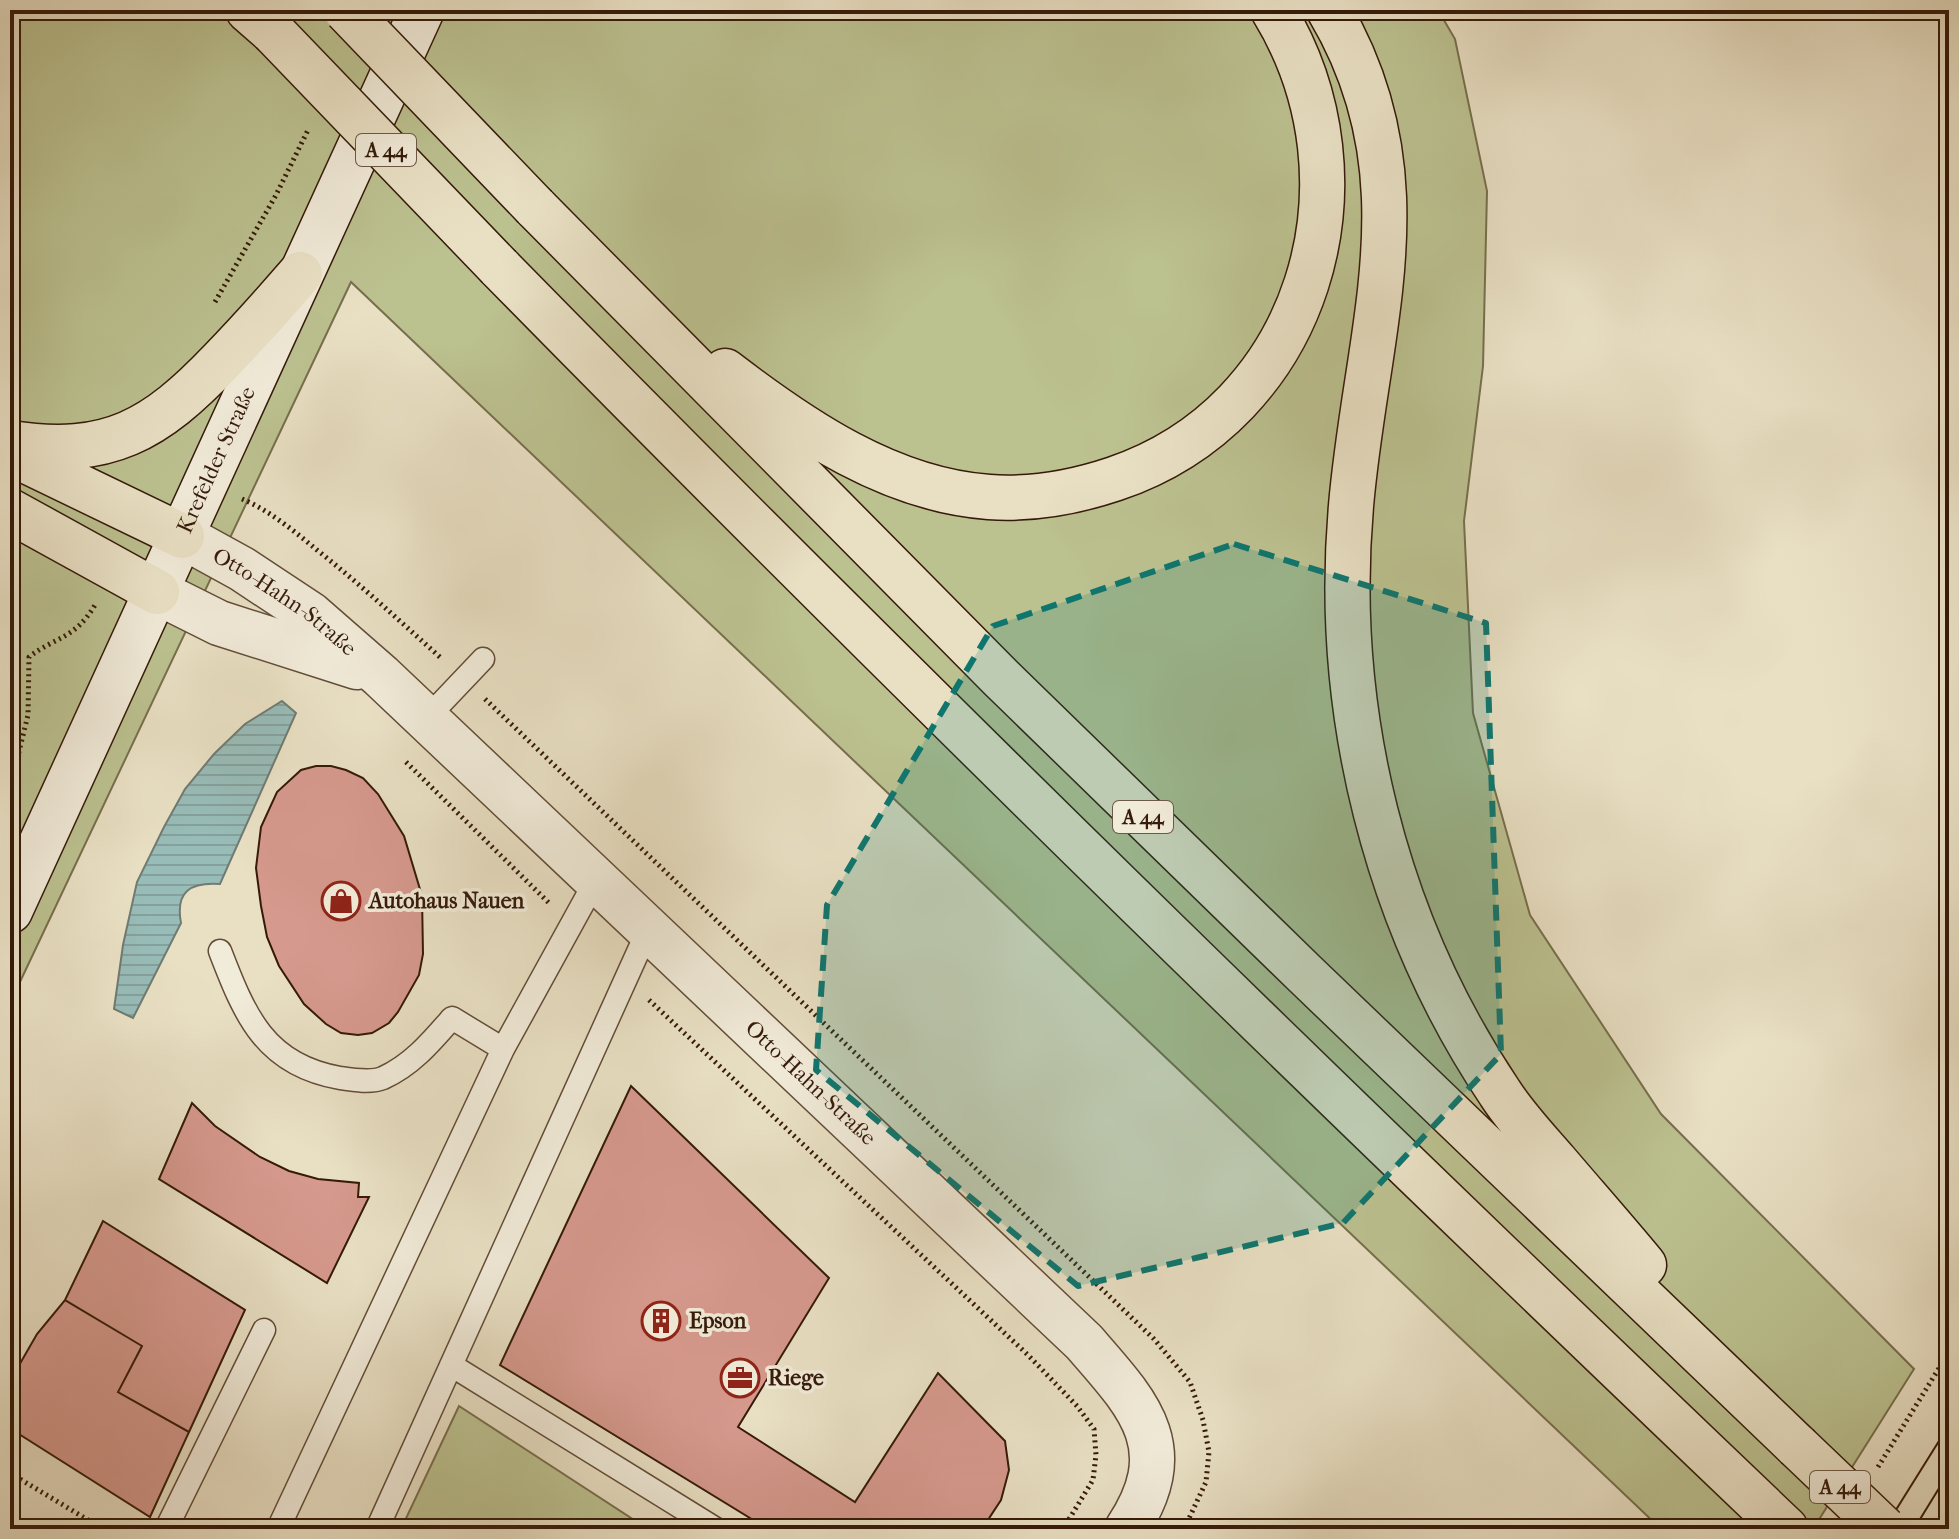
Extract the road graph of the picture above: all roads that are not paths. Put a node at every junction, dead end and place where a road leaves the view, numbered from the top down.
1 (346, 10) edge
2 (422, 10) edge
3 (1273, 10) edge
4 (1329, 10) edge
5 (257, 17) edge
6 (535, 207) junction
7 (300, 274) junction
8 (10, 443) edge
9 (10, 453) edge
10 (10, 511) edge
11 (182, 536) junction
12 (157, 592) junction
13 (483, 659) dead end
14 (381, 676) junction
15 (426, 719) junction
16 (596, 880) junction
17 (10, 911) edge
18 (648, 930) junction
19 (220, 951) dead end
20 (503, 1049) junction
21 (264, 1330) dead end
22 (451, 1365) junction
23 (1763, 1413) junction
24 (166, 1529) edge
25 (278, 1529) edge
26 (377, 1529) edge
27 (716, 1529) edge
28 (1127, 1529) edge
29 (1786, 1529) edge
30 (1884, 1529) edge

1 - 6 highway, A 44, bridge
2 - 7 street, Krefelder Straße
3 - 6 highway
4 - 23 highway
5 - 29 highway, A 44, bridge
6 - 23 highway, A 44
7 - 8 highway
7 - 11 street, Krefelder Straße
9 - 11 highway
10 - 12 highway
11 - 12 street, Krefelder Straße
11 - 14 street, Otto-Hahn-Straße
12 - 14 street, Otto-Hahn-Straße
12 - 17 street, Krefelder Straße
13 - 15 lane
14 - 15 street, Otto-Hahn-Straße
15 - 16 street, Otto-Hahn-Straße
16 - 18 street, Otto-Hahn-Straße
16 - 20 lane
18 - 22 lane
18 - 28 street, Otto-Hahn-Straße
19 - 20 lane
20 - 25 lane
21 - 24 lane
22 - 26 lane
22 - 27 lane
23 - 30 highway, A 44, bridge

